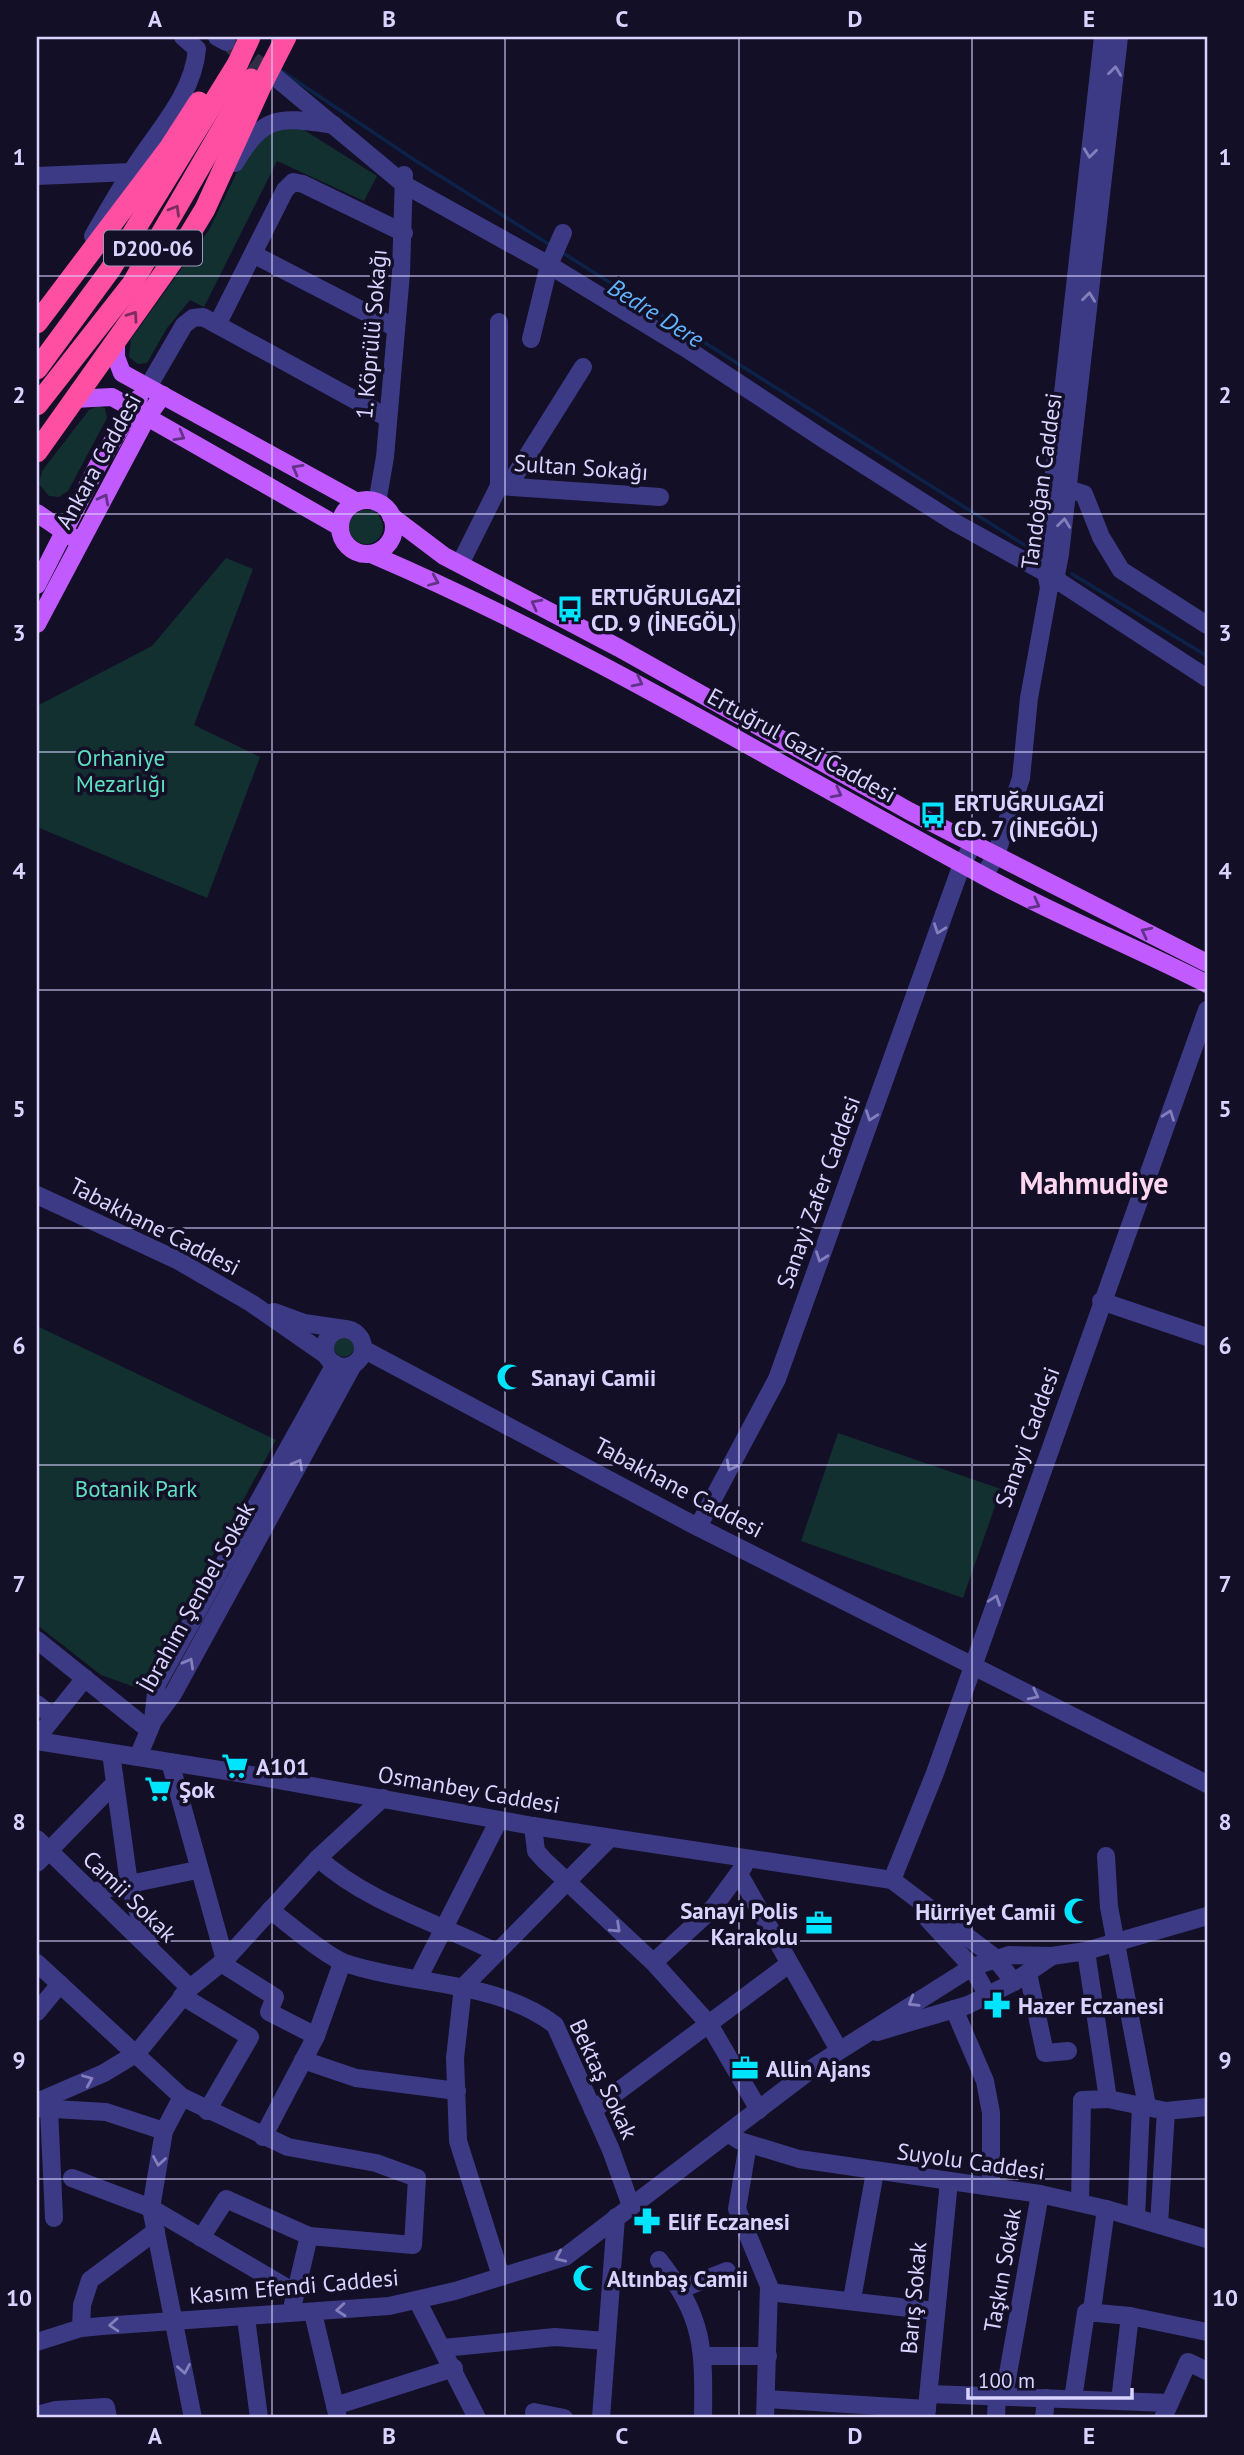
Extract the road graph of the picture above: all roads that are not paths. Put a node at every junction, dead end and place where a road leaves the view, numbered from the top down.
1 (183, 37) edge
2 (250, 37) edge
3 (276, 37) edge
4 (286, 37) edge
5 (1103, 37) edge
6 (1119, 37) edge
7 (230, 47) edge
8 (263, 80) junction
9 (334, 125) junction
10 (131, 172) junction
11 (37, 176) edge
12 (404, 176) junction
13 (209, 200) junction
14 (404, 233) junction
15 (563, 233) dead end
16 (253, 254) junction
17 (550, 262) junction
18 (54, 301) junction
19 (499, 322) dead end
20 (37, 323) edge
21 (218, 323) junction
22 (396, 328) junction
23 (531, 339) dead end
24 (116, 341) junction
25 (583, 367) dead end
26 (37, 369) edge
27 (155, 391) junction
28 (74, 399) junction
29 (37, 405) edge
30 (131, 407) junction
31 (147, 417) junction
32 (388, 418) junction
33 (37, 452) edge
34 (504, 486) junction
35 (1059, 491) junction
36 (660, 497) dead end
37 (357, 502) junction
38 (377, 503) junction
39 (37, 513) edge
40 (391, 516) junction
41 (340, 527) junction
42 (63, 532) junction
43 (81, 542) junction
44 (37, 543) edge
45 (52, 553) junction
46 (371, 554) junction
47 (69, 563) junction
48 (460, 564) junction
49 (1050, 581) junction
50 (37, 585) edge
51 (37, 624) edge
52 (1207, 625) edge
53 (1207, 678) edge
54 (973, 844) junction
55 (996, 855) junction
56 (962, 864) junction
57 (984, 876) junction
58 (1207, 963) edge
59 (1207, 984) edge
60 (1207, 1010) edge
61 (37, 1195) edge
62 (1101, 1301) junction
63 (251, 1303) junction
64 (345, 1329) junction
65 (1207, 1337) edge
66 (363, 1349) junction
67 (330, 1360) junction
68 (353, 1365) junction
69 (698, 1527) junction
70 (241, 1551) junction
71 (37, 1640) edge
72 (973, 1665) junction
73 (85, 1678) junction
74 (37, 1704) edge
75 (52, 1716) junction
76 (151, 1725) junction
77 (37, 1740) edge
78 (111, 1753) junction
79 (138, 1757) junction
80 (170, 1762) junction
81 (115, 1783) junction
82 (1207, 1784) edge
83 (383, 1798) junction
84 (499, 1820) junction
85 (533, 1826) junction
86 (610, 1838) junction
87 (41, 1851) edge
88 (1105, 1856) dead end
89 (318, 1858) junction
90 (744, 1867) junction
91 (197, 1870) junction
92 (892, 1880) junction
93 (567, 1881) junction
94 (129, 1884) junction
95 (91, 1892) junction
96 (270, 1910) junction
97 (1207, 1916) edge
98 (445, 1926) junction
99 (1116, 1942) junction
100 (150, 1949) junction
101 (1086, 1951) junction
102 (496, 1952) junction
103 (1052, 1956) junction
104 (994, 1958) junction
105 (223, 1962) junction
106 (653, 1962) junction
107 (37, 1963) edge
108 (342, 1963) junction
109 (789, 1964) junction
110 (972, 1967) junction
111 (1021, 1978) junction
112 (418, 1979) junction
113 (60, 1984) junction
114 (463, 1987) junction
115 (186, 1992) junction
116 (988, 1996) junction
117 (954, 2009) junction
118 (37, 2012) edge
119 (709, 2024) junction
120 (316, 2036) junction
121 (856, 2038) junction
122 (839, 2050) junction
123 (1068, 2050) dead end
124 (137, 2053) junction
125 (303, 2060) junction
126 (457, 2091) junction
127 (182, 2097) junction
128 (1108, 2099) junction
129 (41, 2106) edge
130 (1144, 2106) junction
131 (1207, 2107) edge
132 (593, 2110) junction
133 (759, 2110) junction
134 (207, 2111) junction
135 (1166, 2111) junction
136 (164, 2131) junction
137 (729, 2134) junction
138 (263, 2137) junction
139 (748, 2144) junction
140 (875, 2172) junction
141 (72, 2178) dead end
142 (949, 2181) junction
143 (991, 2187) junction
144 (1040, 2194) junction
145 (1080, 2203) junction
146 (631, 2206) junction
147 (151, 2208) junction
148 (1106, 2209) junction
149 (616, 2217) junction
150 (54, 2218) dead end
151 (1136, 2218) junction
152 (1159, 2224) junction
153 (156, 2231) junction
154 (309, 2236) junction
155 (201, 2238) junction
156 (1207, 2239) edge
157 (659, 2260) dead end
158 (727, 2270) dead end
159 (501, 2276) junction
160 (681, 2289) junction
161 (294, 2292) junction
162 (769, 2292) junction
163 (852, 2299) junction
164 (417, 2300) junction
165 (1092, 2310) junction
166 (935, 2311) junction
167 (313, 2312) junction
168 (293, 2315) junction
169 (1129, 2316) junction
170 (246, 2318) junction
171 (175, 2320) junction
172 (81, 2328) junction
173 (1207, 2332) edge
174 (606, 2341) junction
175 (37, 2342) edge
176 (443, 2348) junction
177 (704, 2356) junction
178 (768, 2356) junction
179 (454, 2368) junction
180 (1207, 2371) edge
181 (1000, 2396) junction
182 (1046, 2398) junction
183 (766, 2399) junction
184 (1073, 2399) junction
185 (1120, 2401) junction
186 (927, 2407) edge
187 (1166, 2411) edge
188 (337, 2412) edge
189 (534, 2412) dead end
190 (37, 2415) edge
191 (108, 2418) edge
192 (193, 2418) edge
193 (259, 2418) edge
194 (477, 2418) edge
195 (564, 2418) edge
196 (601, 2418) edge
197 (703, 2418) edge
198 (765, 2418) edge
199 (996, 2418) edge
200 (1044, 2418) edge

1 - 10 street
2 - 7 highway, D200-06, bridge
3 - 8 highway, D200-06
4 - 8 highway, bridge
5 -> 35 street, Tandoğan Caddesi
35 -> 6 street, Tandoğan Caddesi
7 - 18 highway
7 - 26 highway, D200-06
8 - 9 street
8 - 13 highway
29 -> 8 highway, D200-06
9 - 12 street
9 - 13 street
10 - 11 street
10 - 18 street
12 - 14 street, 1. Köprülü Sokağı
12 - 17 street
24 -> 13 highway
14 - 16 street
14 - 22 street, 1. Köprülü Sokağı
15 - 17 street
16 - 21 street
16 - 22 street
17 - 23 street
17 - 49 street
18 - 20 highway
19 - 34 street
21 - 27 street
21 - 32 street
22 - 32 street, 1. Köprülü Sokağı
24 - 27 main road
24 - 28 highway
25 - 34 street
27 - 30 main road, Ankara Caddesi
27 - 31 main road, Ankara Caddesi
37 -> 27 main road
28 - 30 main road
28 - 33 highway
30 - 31 main road
30 - 42 main road, Ankara Caddesi
31 -> 41 main road
43 -> 31 main road, Ankara Caddesi
32 - 38 street, 1. Köprülü Sokağı
34 - 36 street, Sultan Sokağı
34 - 48 street
35 - 49 street, Tandoğan Caddesi
35 - 52 street
37 - 38 main road
37 - 41 main road
38 - 40 main road
39 - 42 main road
40 - 46 main road
40 - 48 main road, Ertuğrul Gazi Caddesi
41 - 46 main road
42 - 43 main road
42 - 45 main road, Ankara Caddesi
43 - 47 main road, Ankara Caddesi
44 - 45 main road
45 - 47 main road
45 - 50 main road, Ankara Caddesi
46 -> 56 main road, Ertuğrul Gazi Caddesi
47 - 51 main road, Ankara Caddesi
54 -> 48 main road, Ertuğrul Gazi Caddesi
49 - 53 street
49 - 55 street, Tandoğan Caddesi
54 - 55 main road, Ertuğrul Gazi Caddesi
54 - 56 street, Sanayi Zafer Caddesi
55 - 57 street, Tandoğan Caddesi
58 -> 55 main road, Ertuğrul Gazi Caddesi
56 - 57 main road, Ertuğrul Gazi Caddesi
56 -> 69 street, Sanayi Zafer Caddesi
57 -> 59 main road, Ertuğrul Gazi Caddesi
62 -> 60 street, Sanayi Caddesi
61 - 63 street, Tabakhane Caddesi
62 - 65 street
72 -> 62 street, Sanayi Caddesi
63 - 64 street
63 - 67 street
64 - 66 street
64 - 67 street
66 - 68 street
66 - 69 street, Tabakhane Caddesi
67 - 68 street
67 - 70 street, İbrahim Şenbel Sokak
70 -> 68 street, İbrahim Şenbel Sokak
69 - 72 street, Tabakhane Caddesi
70 - 76 street, İbrahim Şenbel Sokak
71 - 73 street
72 -> 82 street, Tabakhane Caddesi
72 - 92 street, Sanayi Caddesi
73 - 75 street
73 - 76 street
74 - 75 street
75 - 77 street
76 - 79 street, İbrahim Şenbel Sokak
77 - 78 street, Osmanbey Caddesi
78 - 79 street, Osmanbey Caddesi
78 - 81 street
79 - 80 street, Osmanbey Caddesi
80 - 83 street, Osmanbey Caddesi
80 - 91 street
81 - 87 street
81 - 94 street
83 - 84 street, Osmanbey Caddesi
83 - 89 street
84 - 85 street, Osmanbey Caddesi
84 - 98 street
85 - 86 street, Osmanbey Caddesi
85 - 93 street
86 - 90 street, Osmanbey Caddesi
86 - 93 street
87 - 95 street, Camii Sokak
88 - 99 street
89 - 96 street
89 - 98 street
90 - 92 street, Osmanbey Caddesi
90 - 106 street
90 - 109 street
91 - 94 street
91 - 105 street
92 - 104 street, Osmanbey Caddesi
92 - 110 street
93 - 102 street
93 -> 106 street
94 - 95 street
94 - 100 street
95 - 100 street, Camii Sokak
96 - 105 street
96 - 108 street
97 - 99 street, Kasım Efendi Caddesi
98 - 102 street
98 - 112 street
99 - 101 street, Kasım Efendi Caddesi
99 - 130 street
100 - 115 street, Camii Sokak
101 - 103 street, Kasım Efendi Caddesi
101 - 128 street
102 - 114 street
103 - 104 street, Kasım Efendi Caddesi
103 - 111 street, Kasım Efendi Caddesi
104 - 110 street, Kasım Efendi Caddesi
104 - 111 street, Osmanbey Caddesi
105 - 115 street
105 - 120 street
106 - 119 street
107 - 113 street
108 - 112 street, Bektaş Sokak
108 - 120 street
109 - 119 street
109 - 122 street
110 - 116 street
110 -> 121 street, Kasım Efendi Caddesi
111 - 116 street, Kasım Efendi Caddesi
111 - 123 street
112 - 114 street, Bektaş Sokak
113 - 118 street
113 - 124 street
114 - 126 street
114 - 132 street, Bektaş Sokak
115 - 124 street
115 - 134 street, Camii Sokak
116 - 117 street, Kasım Efendi Caddesi
117 - 121 street, Kasım Efendi Caddesi
117 - 143 street
119 - 132 street
119 - 133 street
120 - 125 street
121 - 122 street, Kasım Efendi Caddesi
122 - 133 street, Kasım Efendi Caddesi
124 - 127 street
129 -> 124 street
125 - 126 street
125 - 138 street
126 - 159 street
127 - 134 street
127 - 136 street
128 - 130 street
128 - 145 street
129 - 136 street
129 - 150 street
130 - 135 street
130 - 151 street
131 - 135 street
132 - 146 street, Bektaş Sokak
133 - 137 street, Kasım Efendi Caddesi
134 - 138 street
135 - 152 street
136 -> 147 street
137 - 139 street, Suyolu Caddesi
137 - 146 street, Kasım Efendi Caddesi
138 - 154 street
139 - 140 street, Suyolu Caddesi
139 - 162 street
140 - 142 street, Suyolu Caddesi
140 - 163 street
141 - 147 street
142 - 143 street, Suyolu Caddesi
142 - 166 street, Barış Sokak
143 - 144 street, Suyolu Caddesi
144 - 145 street, Suyolu Caddesi
144 - 181 street, Taşkın Sokak
145 - 148 street, Suyolu Caddesi
146 - 149 street, Kasım Efendi Caddesi
147 - 153 street
147 - 155 street
148 - 151 street, Suyolu Caddesi
148 - 165 street
149 -> 159 street, Kasım Efendi Caddesi
149 - 174 street
151 - 152 street, Suyolu Caddesi
152 - 156 street, Suyolu Caddesi
153 - 171 street
153 - 172 street
154 - 155 street
154 - 161 street
155 - 161 street
157 - 160 street
158 - 160 street
159 - 164 street, Kasım Efendi Caddesi
160 - 177 street
161 - 168 street
162 - 163 street
162 - 178 street
163 - 166 street
164 -> 167 street, Kasım Efendi Caddesi
164 - 176 street
165 - 169 street
165 - 184 street
166 - 186 street, Barış Sokak
167 - 168 street, Kasım Efendi Caddesi
167 - 188 street
168 - 170 street, Kasım Efendi Caddesi
169 - 173 street
169 - 185 street
170 - 171 street, Kasım Efendi Caddesi
170 - 193 street
171 -> 172 street, Kasım Efendi Caddesi
171 -> 192 street
172 - 175 street, Kasım Efendi Caddesi
174 - 176 street
174 - 196 street
176 - 179 street
177 - 178 street
177 - 197 street
178 - 183 street
179 - 188 street
179 - 194 street
180 - 187 street
181 - 182 street
181 - 186 street
181 - 199 street, Taşkın Sokak
182 - 184 street
182 - 200 street
183 - 186 street
183 - 198 street
184 - 185 street
185 - 187 street
189 - 195 street
190 - 191 street

